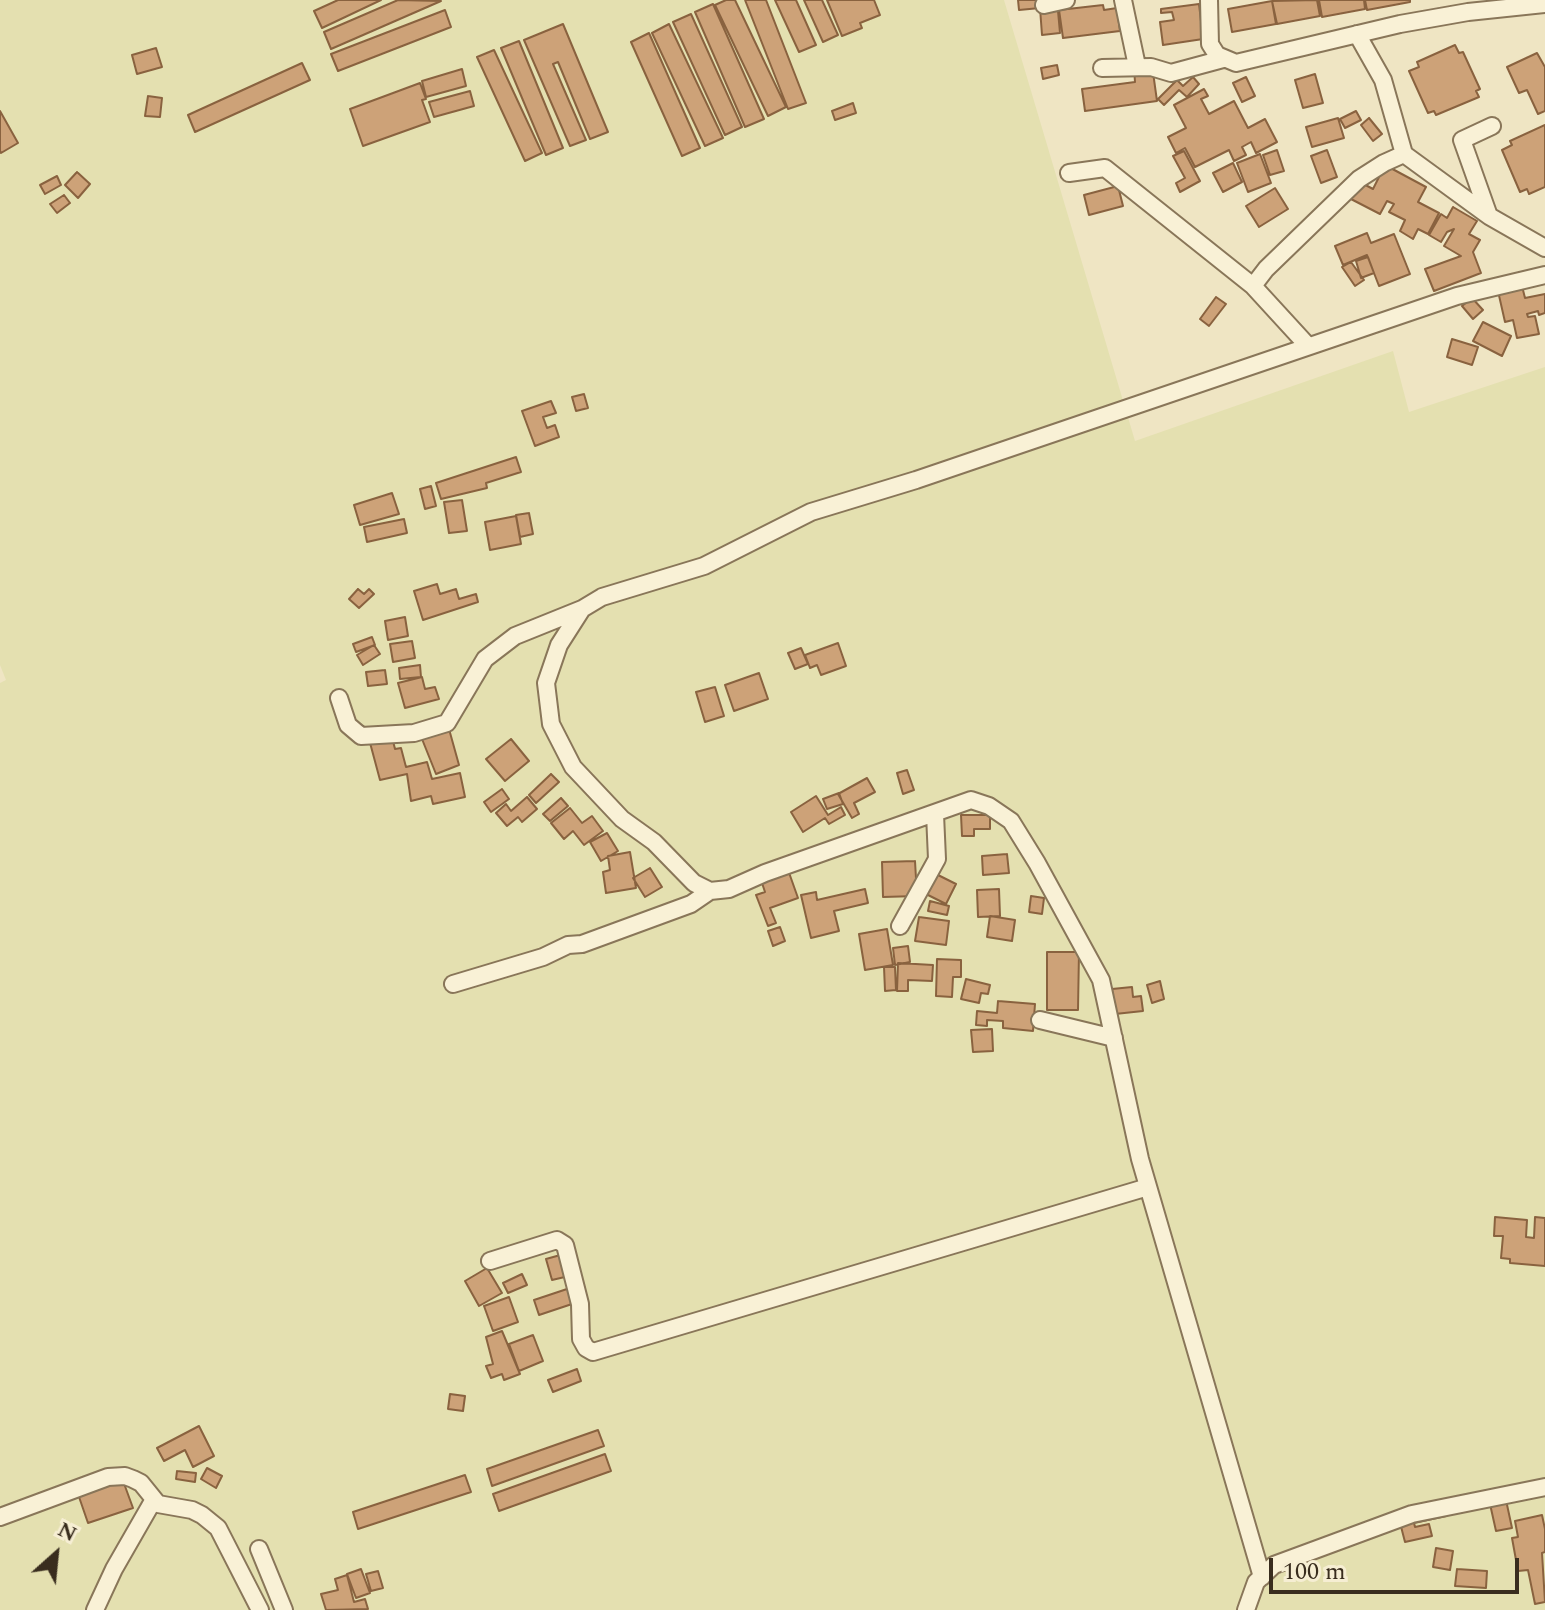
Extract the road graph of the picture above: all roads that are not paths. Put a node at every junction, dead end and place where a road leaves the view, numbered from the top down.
1 (1066, 0) edge
2 (1123, 0) edge
3 (1209, 0) edge
4 (1545, 4) edge
5 (1044, 5) dead end
6 (1357, 34) junction
7 (1223, 59) junction
8 (1137, 66) junction
9 (1102, 68) dead end
10 (1492, 126) dead end
11 (1404, 154) junction
12 (1069, 173) dead end
13 (1489, 216) junction
14 (1545, 248) edge
15 (1545, 275) edge
16 (1253, 286) junction
17 (1308, 346) junction
18 (582, 609) junction
19 (339, 698) dead end
20 (935, 814) junction
21 (710, 891) junction
22 (900, 926) dead end
23 (453, 984) dead end
24 (1040, 1020) dead end
25 (1114, 1038) junction
26 (1148, 1187) junction
27 (490, 1261) dead end
28 (1545, 1487) edge
29 (153, 1501) junction
30 (0, 1517) edge
31 (259, 1549) dead end
32 (1262, 1577) junction
33 (95, 1610) edge
34 (260, 1610) edge
35 (284, 1610) edge
36 (1246, 1610) edge

1 - 5 street
2 - 8 street
3 - 7 street
4 - 6 street
6 - 7 street
6 - 11 street
7 - 8 street
8 - 9 street
10 - 13 street
11 - 13 street
11 - 16 street
12 - 16 street
13 - 14 street
15 - 17 street
16 - 17 street
17 - 18 street
18 - 19 street
18 - 21 street
20 - 21 street
20 - 22 street
20 - 25 street
21 - 23 street
24 - 25 street
25 - 26 street
26 - 27 street
26 - 32 street
28 - 32 street
29 - 30 street
29 - 33 street
29 - 34 street
31 - 35 street
32 - 36 street

